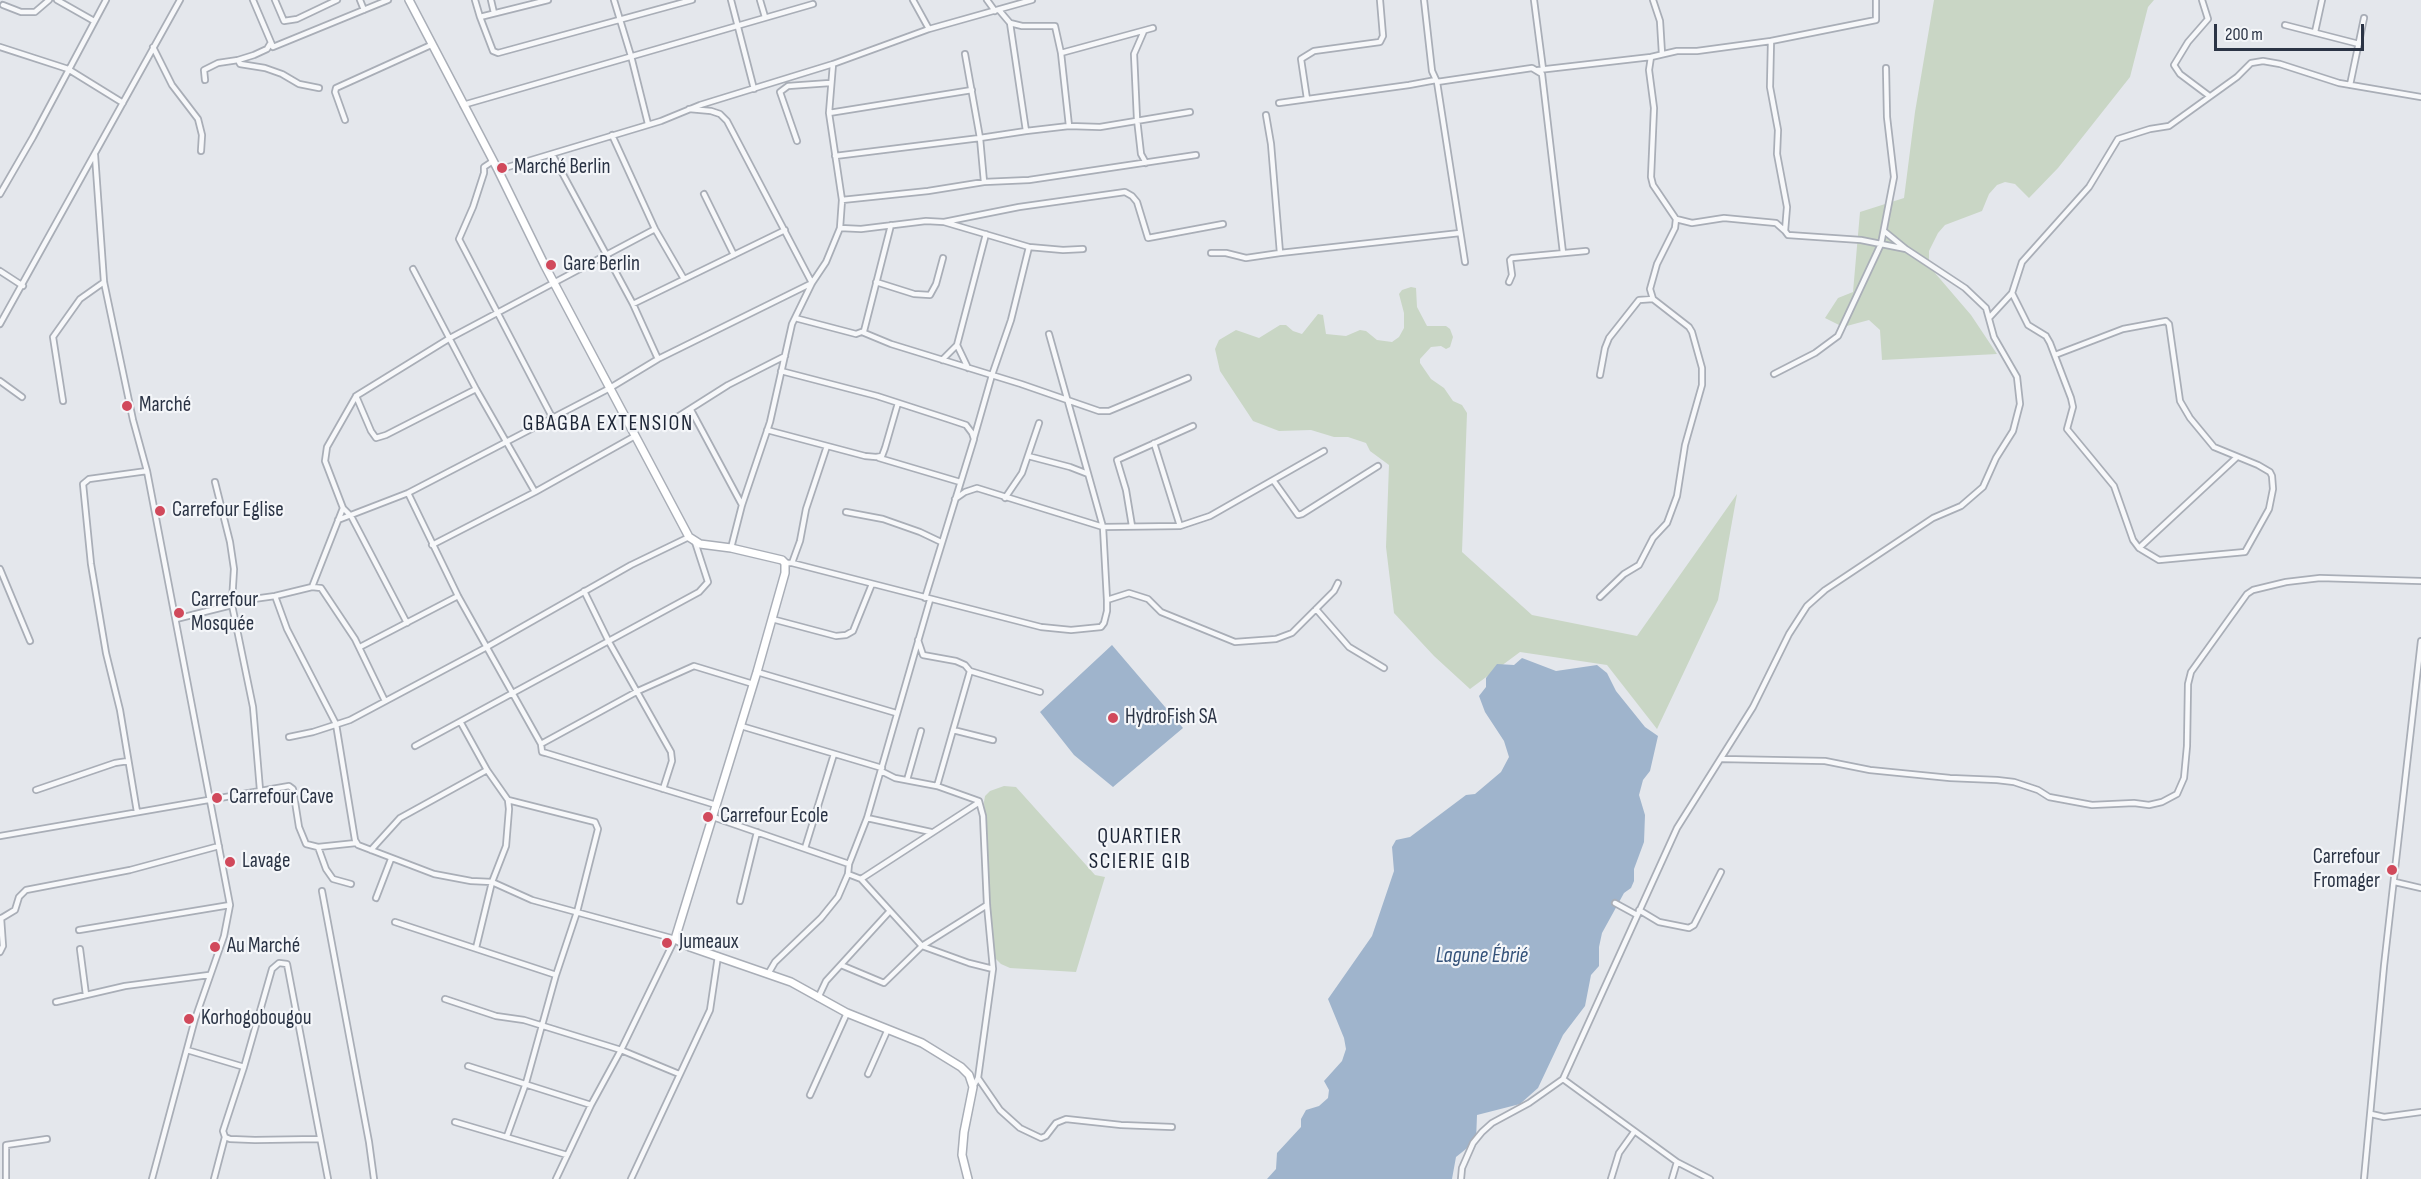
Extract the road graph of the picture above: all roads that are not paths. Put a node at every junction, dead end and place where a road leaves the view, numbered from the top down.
1 (49, 0) edge
2 (57, 0) edge
3 (106, 0) edge
4 (180, 0) edge
5 (253, 0) edge
6 (275, 0) edge
7 (337, 0) edge
8 (360, 0) edge
9 (388, 0) edge
10 (409, 0) edge
11 (475, 0) edge
12 (491, 0) edge
13 (544, 0) edge
14 (614, 0) edge
15 (692, 0) edge
16 (730, 0) edge
17 (760, 0) edge
18 (913, 0) edge
19 (987, 0) edge
20 (1032, 0) edge
21 (1380, 0) edge
22 (1424, 0) edge
23 (1534, 0) edge
24 (1653, 0) edge
25 (1876, 0) edge
26 (2202, 0) edge
27 (2322, 0) edge
28 (813, 4) dead end
29 (3, 5) dead end
30 (364, 10) junction
31 (997, 10) junction
32 (494, 13) junction
33 (480, 17) junction
34 (765, 17) junction
35 (2364, 18) dead end
36 (94, 21) junction
37 (619, 21) junction
38 (1010, 23) junction
39 (737, 25) junction
40 (2285, 25) dead end
41 (1153, 28) dead end
42 (929, 29) junction
43 (1144, 31) junction
44 (2315, 33) junction
45 (1771, 41) junction
46 (270, 44) junction
47 (2359, 44) junction
48 (431, 45) junction
49 (0, 46) edge
50 (153, 47) junction
51 (1061, 53) junction
52 (965, 54) dead end
53 (1662, 54) junction
54 (631, 56) junction
55 (1652, 57) junction
56 (238, 60) junction
57 (833, 64) junction
58 (1887, 68) dead end
59 (68, 69) junction
60 (1540, 69) junction
61 (205, 80) dead end
62 (1436, 81) junction
63 (830, 82) junction
64 (2350, 85) junction
65 (319, 88) dead end
66 (754, 89) junction
67 (972, 90) junction
68 (2208, 95) junction
69 (2421, 97) edge
70 (1306, 99) junction
71 (1279, 102) dead end
72 (123, 103) junction
73 (463, 105) junction
74 (689, 109) junction
75 (1190, 112) dead end
76 (829, 113) junction
77 (1266, 115) dead end
78 (1137, 119) junction
79 (345, 120) dead end
80 (648, 124) junction
81 (1069, 126) junction
82 (1026, 130) junction
83 (612, 135) junction
84 (980, 138) junction
85 (798, 141) dead end
86 (201, 151) dead end
87 (552, 154) junction
88 (94, 155) junction
89 (1196, 155) dead end
90 (835, 156) junction
91 (493, 161) junction
92 (1146, 163) junction
93 (498, 170) junction
94 (984, 182) junction
95 (0, 194) edge
96 (704, 194) dead end
97 (842, 200) junction
98 (1676, 219) junction
99 (944, 222) junction
100 (1224, 224) dead end
101 (891, 225) junction
102 (840, 228) junction
103 (655, 229) junction
104 (785, 230) junction
105 (1785, 231) junction
106 (1884, 231) junction
107 (1460, 233) junction
108 (986, 234) junction
109 (1881, 244) junction
110 (1029, 248) junction
111 (1083, 249) dead end
112 (1906, 249) junction
113 (1586, 251) dead end
114 (1211, 253) dead end
115 (1280, 253) junction
116 (1563, 253) junction
117 (607, 255) junction
118 (734, 255) junction
119 (942, 258) dead end
120 (1465, 262) dead end
121 (412, 269) dead end
122 (0, 272) edge
123 (684, 279) junction
124 (104, 282) junction
125 (554, 282) junction
126 (876, 282) junction
127 (1509, 282) dead end
128 (812, 283) junction
129 (23, 286) junction
130 (2012, 293) junction
131 (1653, 299) junction
132 (633, 304) junction
133 (496, 313) junction
134 (795, 318) junction
135 (1989, 318) junction
136 (0, 324) edge
137 (861, 332) junction
138 (1049, 334) dead end
139 (450, 338) junction
140 (957, 345) junction
141 (2055, 355) junction
142 (784, 356) junction
143 (658, 359) junction
144 (942, 360) junction
145 (968, 369) junction
146 (781, 371) junction
147 (1774, 374) dead end
148 (992, 375) junction
149 (1600, 375) dead end
150 (1188, 378) dead end
151 (0, 381) edge
152 (610, 388) junction
153 (476, 389) junction
154 (356, 396) junction
155 (22, 397) dead end
156 (63, 401) dead end
157 (1069, 402) junction
158 (898, 403) junction
159 (691, 410) junction
160 (552, 417) junction
161 (668, 423) dead end
162 (1039, 423) dead end
163 (1193, 426) dead end
164 (767, 430) junction
165 (635, 436) junction
166 (974, 439) junction
167 (505, 441) junction
168 (1154, 443) junction
169 (828, 446) junction
170 (1324, 451) dead end
171 (1028, 456) junction
172 (876, 457) junction
173 (2237, 457) junction
174 (1378, 466) dead end
175 (147, 471) junction
176 (1088, 474) junction
177 (1273, 480) junction
178 (215, 482) dead end
179 (960, 482) junction
180 (535, 492) junction
181 (408, 493) junction
182 (1005, 498) junction
183 (955, 499) junction
184 (742, 505) junction
185 (343, 508) junction
186 (846, 512) dead end
187 (351, 516) junction
188 (338, 520) junction
189 (1132, 526) junction
190 (1180, 526) junction
191 (1103, 527) junction
192 (692, 540) junction
193 (941, 542) junction
194 (432, 545) junction
195 (2139, 548) junction
196 (731, 549) junction
197 (788, 563) junction
198 (0, 569) edge
199 (2421, 581) edge
200 (1338, 583) dead end
201 (872, 584) junction
202 (312, 586) junction
203 (584, 591) junction
204 (275, 596) junction
205 (458, 596) junction
206 (1600, 597) dead end
207 (927, 599) junction
208 (1107, 600) junction
209 (232, 603) junction
210 (1316, 609) junction
211 (176, 619) junction
212 (772, 619) junction
213 (407, 623) junction
214 (918, 637) junction
215 (30, 641) dead end
216 (609, 642) junction
217 (2421, 642) edge
218 (360, 647) junction
219 (485, 648) junction
220 (1384, 668) dead end
221 (970, 671) junction
222 (757, 672) junction
223 (753, 684) junction
224 (638, 691) junction
225 (1040, 692) dead end
226 (512, 695) junction
227 (385, 700) junction
228 (896, 713) junction
229 (461, 723) junction
230 (336, 724) junction
231 (741, 726) junction
232 (953, 730) junction
233 (921, 731) dead end
234 (289, 737) dead end
235 (993, 740) dead end
236 (541, 744) junction
237 (415, 746) dead end
238 (834, 754) junction
239 (1722, 759) junction
240 (128, 761) junction
241 (487, 770) junction
242 (881, 770) junction
243 (907, 780) junction
244 (937, 786) junction
245 (663, 789) junction
246 (36, 790) dead end
247 (260, 790) junction
248 (209, 799) junction
249 (508, 800) junction
250 (978, 803) junction
251 (716, 805) junction
252 (137, 812) junction
253 (714, 817) junction
254 (867, 818) junction
255 (757, 832) junction
256 (932, 832) junction
257 (0, 836) edge
258 (356, 843) junction
259 (219, 846) junction
260 (318, 847) junction
261 (805, 848) junction
262 (371, 850) junction
263 (391, 859) junction
264 (849, 864) junction
265 (1721, 872) dead end
266 (848, 874) junction
267 (861, 879) junction
268 (492, 882) junction
269 (2395, 882) junction
270 (351, 884) dead end
271 (2421, 888) edge
272 (322, 891) dead end
273 (376, 898) dead end
274 (740, 901) dead end
275 (1615, 903) dead end
276 (230, 905) junction
277 (987, 905) junction
278 (577, 912) junction
279 (889, 912) junction
280 (1638, 913) junction
281 (0, 919) edge
282 (395, 921) dead end
283 (79, 930) dead end
284 (675, 939) junction
285 (922, 946) junction
286 (476, 948) junction
287 (80, 949) dead end
288 (0, 952) edge
289 (718, 956) junction
290 (841, 965) junction
291 (993, 969) junction
292 (768, 974) junction
293 (209, 975) junction
294 (556, 975) junction
295 (86, 995) junction
296 (818, 998) junction
297 (446, 999) dead end
298 (56, 1002) dead end
299 (847, 1013) junction
300 (541, 1027) junction
301 (888, 1029) junction
302 (187, 1050) junction
303 (621, 1050) junction
304 (468, 1066) dead end
305 (244, 1067) junction
306 (679, 1074) junction
307 (868, 1074) dead end
308 (978, 1078) junction
309 (1563, 1079) junction
310 (526, 1083) junction
311 (973, 1087) junction
312 (810, 1095) dead end
313 (591, 1105) junction
314 (2421, 1112) edge
315 (2371, 1114) junction
316 (455, 1122) dead end
317 (1172, 1127) dead end
318 (1634, 1132) junction
319 (507, 1136) junction
320 (225, 1137) junction
321 (47, 1139) dead end
322 (319, 1139) junction
323 (567, 1155) junction
324 (1677, 1162) junction
325 (6, 1179) edge
326 (152, 1179) edge
327 (214, 1179) edge
328 (328, 1179) edge
329 (374, 1179) edge
330 (556, 1179) edge
331 (631, 1179) edge
332 (968, 1179) edge
333 (1461, 1179) edge
334 (1611, 1179) edge
335 (1672, 1179) edge
336 (1710, 1179) edge
337 (2364, 1179) edge

1 - 29 street
2 - 36 street
3 - 36 street
4 - 50 street
5 - 46 street
6 - 7 street
8 - 30 street
9 - 30 street
10 - 48 street
11 - 33 street
12 - 32 street
13 - 32 street
14 - 37 street
15 - 37 street
16 - 39 street
17 - 34 street
18 - 42 street
19 - 31 street
20 - 31 street
21 - 70 street
22 - 62 street
23 - 60 street
24 - 53 street
25 - 45 street
26 - 68 street
27 - 44 street
28 - 34 street
30 - 46 street
31 - 38 street
31 - 42 street
32 - 33 street
33 - 37 street
34 - 39 street
35 - 47 street
36 - 59 street
37 - 54 street
38 - 51 street
38 - 82 street
39 - 54 street
39 - 66 street
40 - 44 street
41 - 43 street
42 - 57 street
43 - 51 street
43 - 78 street
44 - 47 street
45 - 53 street
45 - 105 street
46 - 56 street
47 - 64 street
48 - 73 street
48 - 79 street
49 - 59 street
50 - 72 street
50 - 86 street
51 - 81 street
52 - 67 street
53 - 55 street
54 - 73 street
54 - 80 street
55 - 60 street
55 - 98 street
56 - 61 street
56 - 65 street
57 - 63 street
57 - 66 street
58 - 106 street
59 - 72 street
59 - 95 street
60 - 62 street
60 - 116 street
62 - 70 street
62 - 107 street
63 - 76 street
63 - 85 street
64 - 68 street
64 - 69 street
66 - 74 street
67 - 76 street
67 - 84 street
68 - 130 street
70 - 71 street
72 - 88 street
73 - 91 street
74 - 80 street
74 - 104 street
75 - 78 street
76 - 90 street
77 - 115 street
78 - 81 street
78 - 92 street
80 - 83 street
81 - 82 street
82 - 84 street
83 - 87 street
83 - 103 street
84 - 90 street
84 - 94 street
87 - 93 street
87 - 117 street
88 - 124 street
88 - 129 street
89 - 92 street
90 - 97 street
91 - 93 street
91 - 133 street
92 - 94 street
93 - 125 street
94 - 97 street
96 - 118 street
97 - 102 street
98 - 105 street
98 - 131 street
99 - 100 street
99 - 101 street
99 - 108 street
101 - 102 street
101 - 126 street
102 - 128 street
103 - 117 street
103 - 123 street
104 - 118 street
104 - 128 street
105 - 109 street
106 - 109 street
106 - 112 street
107 - 115 street
107 - 120 street
108 - 110 street
108 - 140 street
109 - 112 street
109 - 147 street
110 - 111 street
110 - 148 street
112 - 135 street
113 - 116 street
114 - 115 street
116 - 127 street
117 - 125 street
117 - 132 street
118 - 123 street
119 - 126 street
121 - 139 street
122 - 129 street
123 - 132 street
124 - 156 street
124 - 175 street
125 - 133 street
125 - 152 street
126 - 137 street
128 - 134 street
128 - 143 street
129 - 136 street
130 - 135 street
130 - 141 street
131 - 149 street
131 - 206 street
132 - 143 street
133 - 139 street
133 - 160 street
134 - 137 street
134 - 142 street
135 - 239 street
137 - 144 street
138 - 157 street
139 - 153 street
139 - 154 street
140 - 144 street
140 - 145 street
141 - 173 street
141 - 195 street
142 - 146 street
142 - 159 street
143 - 152 street
144 - 145 street
145 - 148 street
146 - 158 street
146 - 164 street
148 - 157 street
148 - 166 street
150 - 157 street
151 - 155 street
152 - 160 street
152 - 165 street
153 - 154 street
153 - 167 street
154 - 185 street
157 - 176 street
158 - 166 street
158 - 172 street
159 - 161 street
159 - 184 street
160 - 167 street
162 - 171 street
163 - 168 street
164 - 169 street
164 - 184 street
165 - 180 street
165 - 192 street
166 - 179 street
167 - 180 street
167 - 181 street
168 - 189 street
168 - 190 street
169 - 172 street
169 - 197 street
170 - 177 street
171 - 176 street
171 - 182 street
172 - 179 street
173 - 195 street
173 - 195 street
174 - 177 street
175 - 211 street
175 - 240 street
176 - 191 street
177 - 190 street
178 - 209 street
179 - 183 street
180 - 194 street
181 - 187 street
181 - 194 street
182 - 183 street
182 - 191 street
183 - 193 street
184 - 196 street
185 - 187 street
185 - 188 street
186 - 193 street
187 - 188 street
187 - 213 street
188 - 202 street
189 - 190 street
189 - 191 street
191 - 208 street
192 - 196 street
192 - 203 street
192 - 216 street
193 - 207 street
194 - 205 street
196 - 197 street
197 - 201 street
197 - 212 street
198 - 215 street
199 - 239 street
200 - 210 street
201 - 207 street
201 - 212 street
202 - 204 street
202 - 218 street
203 - 216 street
203 - 219 street
204 - 209 street
204 - 230 street
205 - 213 street
205 - 219 street
207 - 208 street
207 - 214 street
208 - 210 street
209 - 211 street
209 - 247 street
210 - 220 street
211 - 248 street
212 - 222 street
213 - 218 street
214 - 221 street
214 - 228 street
216 - 224 street
216 - 226 street
217 - 269 street
218 - 227 street
219 - 226 street
219 - 227 street
221 - 225 street
221 - 232 street
222 - 223 street
222 - 228 street
223 - 224 street
223 - 231 street
224 - 236 street
224 - 245 street
226 - 229 street
226 - 236 street
227 - 230 street
228 - 242 street
229 - 237 street
229 - 241 street
230 - 234 street
230 - 258 street
231 - 238 street
231 - 251 street
232 - 235 street
232 - 244 street
233 - 243 street
236 - 245 street
238 - 242 street
238 - 261 street
239 - 280 street
240 - 246 street
240 - 252 street
241 - 249 street
241 - 262 street
242 - 243 street
242 - 254 street
243 - 244 street
244 - 250 street
245 - 251 street
247 - 248 street
247 - 260 street
248 - 252 street
248 - 259 street
249 - 268 street
249 - 278 street
250 - 256 street
250 - 277 street
251 - 253 street
252 - 257 street
253 - 255 street
253 - 284 street
254 - 256 street
254 - 264 street
255 - 261 street
255 - 274 street
256 - 267 street
258 - 260 street
258 - 262 street
259 - 276 street
259 - 281 street
260 - 270 street
261 - 264 street
262 - 263 street
263 - 268 street
263 - 273 street
264 - 266 street
265 - 280 street
266 - 267 street
266 - 292 street
267 - 279 street
268 - 278 street
268 - 286 street
269 - 271 street
269 - 315 street
272 - 329 street
275 - 280 street
276 - 283 street
276 - 293 street
277 - 285 street
277 - 291 street
278 - 284 street
278 - 294 street
279 - 285 street
279 - 290 street
280 - 309 street
281 - 288 street
282 - 286 street
284 - 289 street
284 - 303 street
285 - 290 street
285 - 291 street
286 - 294 street
287 - 295 street
289 - 292 street
289 - 306 street
290 - 296 street
291 - 308 street
292 - 296 street
293 - 295 street
293 - 302 street
294 - 300 street
295 - 298 street
296 - 299 street
297 - 300 street
299 - 301 street
299 - 312 street
300 - 303 street
300 - 310 street
301 - 307 street
301 - 311 street
302 - 305 street
302 - 326 street
303 - 306 street
303 - 313 street
304 - 310 street
305 - 320 street
305 - 322 street
306 - 331 street
308 - 311 street
308 - 317 street
309 - 318 street
309 - 333 street
310 - 313 street
310 - 319 street
311 - 332 street
313 - 323 street
314 - 315 street
315 - 337 street
316 - 319 street
318 - 324 street
318 - 334 street
319 - 323 street
320 - 322 street
320 - 327 street
321 - 325 street
322 - 328 street
323 - 330 street
324 - 335 street
324 - 336 street

